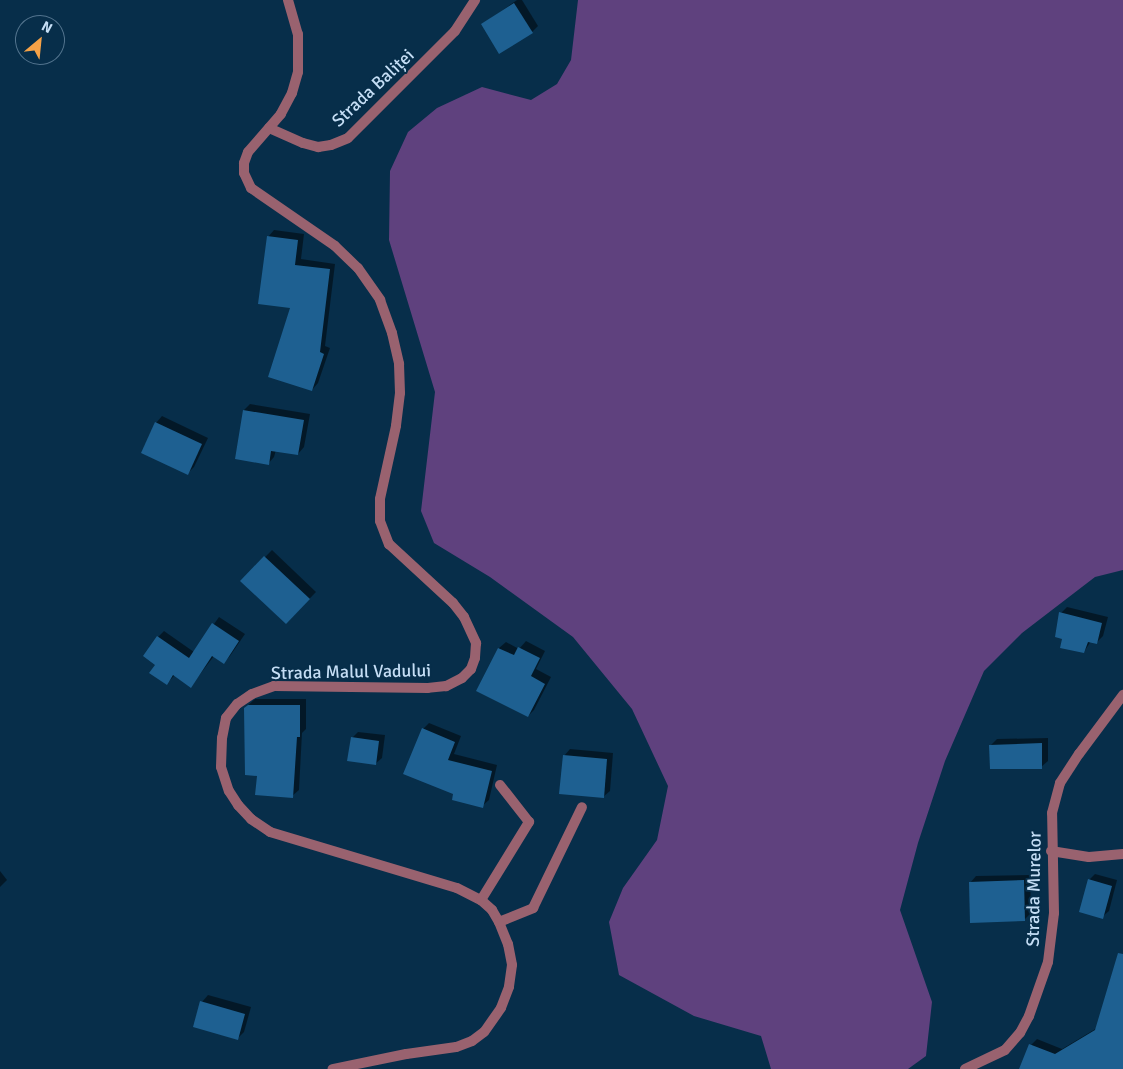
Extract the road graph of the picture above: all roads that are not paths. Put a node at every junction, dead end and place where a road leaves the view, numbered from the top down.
1 (288, 0) edge
2 (475, 0) edge
3 (270, 128) junction
4 (1123, 695) edge
5 (500, 785) dead end
6 (582, 807) dead end
7 (1051, 851) junction
8 (1123, 854) edge
9 (480, 900) junction
10 (499, 922) junction
11 (333, 1069) edge
12 (965, 1069) edge

1 - 3 street, Strada Malul Vadului
2 - 3 street, Strada Baliței
3 - 9 street, Strada Malul Vadului
4 - 7 street, Strada Murelor
5 - 9 street
6 - 10 street
7 - 8 street
7 - 12 street, Strada Murelor
9 - 10 street, Strada Malul Vadului
10 - 11 street, Strada Malul Vadului

